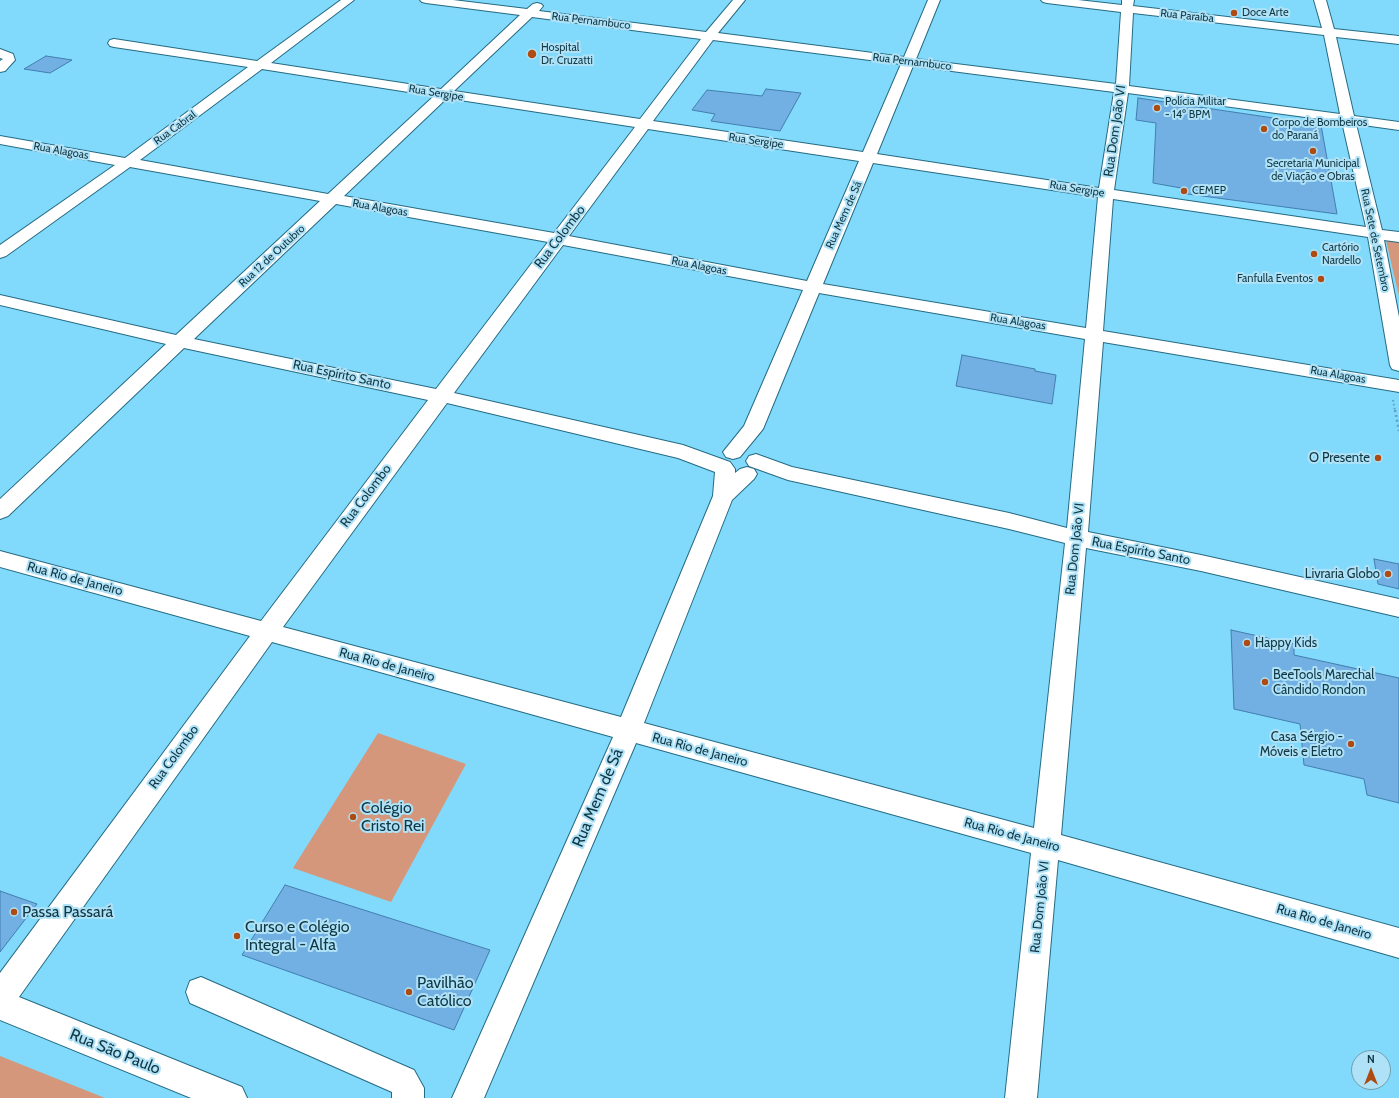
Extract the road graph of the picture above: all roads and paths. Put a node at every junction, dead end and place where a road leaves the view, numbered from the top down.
1 (348, 0) edge
2 (426, 0) edge
3 (543, 0) edge
4 (739, 0) edge
5 (934, 0) edge
6 (1047, 0) edge
7 (1320, 0) edge
8 (1128, 5) edge
9 (529, 13) junction
10 (1330, 32) junction
11 (709, 37) junction
12 (1399, 40) edge
13 (114, 43) dead end
14 (0, 53) edge
15 (909, 61) junction
16 (260, 66) junction
17 (0, 68) edge
18 (1121, 89) junction
19 (444, 94) junction
20 (1348, 120) junction
21 (644, 124) junction
22 (1399, 126) edge
23 (0, 140) edge
24 (868, 158) junction
25 (127, 163) junction
26 (1106, 193) junction
27 (331, 200) junction
28 (1375, 233) junction
29 (1399, 237) edge
30 (559, 240) junction
31 (0, 253) edge
32 (812, 288) junction
33 (0, 300) edge
34 (1094, 334) junction
35 (180, 342) junction
36 (1399, 365) edge
37 (1394, 385) edge
38 (441, 396) junction
39 (753, 429) junction
40 (1399, 431) edge
41 (727, 460) junction
42 (751, 466) junction
43 (723, 496) junction
44 (0, 511) edge
45 (1076, 538) junction
46 (0, 559) edge
47 (1399, 608) edge
48 (266, 632) junction
49 (628, 731) junction
50 (1047, 844) junction
51 (1399, 943) edge
52 (201, 992) dead end
53 (0, 998) edge
54 (0, 1005) edge
55 (230, 1098) edge
56 (408, 1098) edge
57 (468, 1098) edge
58 (1021, 1098) edge

1 - 16 street, Rua Cabral
2 - 9 street, Rua Pernambuco
3 - 9 street, Rua 12 de Outubro
4 - 11 street, Rua Colombo
5 - 15 street, Rua Mem de Sá
6 - 8 street, Rua Paraíba
7 - 10 street, Rua Sete de Setembro
8 - 10 street, Rua Paraíba
8 - 18 street, Rua Dom João VI
9 - 11 street, Rua Pernambuco
9 - 19 street, Rua 12 de Outubro
10 - 12 street, Rua Paraíba
10 - 20 street, Rua Sete de Setembro
11 - 15 street, Rua Pernambuco
11 - 21 street, Rua Colombo
13 - 16 street, Rua Sergipe
14 - 17 street
15 - 18 street, Rua Pernambuco
15 - 24 street, Rua Mem de Sá
16 - 19 street, Rua Sergipe
16 - 25 street, Rua Cabral
18 - 20 street, Rua Pernambuco
18 - 26 street, Rua Dom João VI
19 - 21 street, Rua Sergipe
19 - 27 street, Rua 12 de Outubro
20 - 22 street, Rua Pernambuco
20 - 28 street, Rua Sete de Setembro
21 - 24 street, Rua Sergipe
21 - 30 street, Rua Colombo
23 - 25 street, Rua Alagoas
24 - 26 street, Rua Sergipe
24 - 32 street, Rua Mem de Sá
25 - 27 street, Rua Alagoas
25 - 31 street, Rua Cabral
26 - 28 street, Rua Sergipe
26 - 34 street, Rua Dom João VI
27 - 30 street, Rua Alagoas
27 - 35 street, Rua 12 de Outubro
28 - 29 street, Rua Sergipe
28 - 36 street, Rua Sete de Setembro
30 - 32 street, Rua Alagoas
30 - 38 street, Rua Colombo
32 - 34 street, Rua Alagoas
32 - 39 street, Rua Mem de Sá
33 - 35 street, Rua Espírito Santo
34 - 37 street, Rua Alagoas
34 - 45 street, Rua Dom João VI
35 - 38 street, Rua Espírito Santo
35 - 44 street, Rua 12 de Outubro
37 - 40 path
38 - 41 street, Rua Espírito Santo
38 - 48 street, Rua Colombo
39 - 41 street, Rua Mem de Sá
39 - 42 street, Rua Mem de Sá
41 - 42 street, Rua Espírito Santo
41 - 43 street, Rua Mem de Sá
42 - 43 street, Rua Mem de Sá
42 - 45 street, Rua Espírito Santo
43 - 49 street, Rua Mem de Sá
45 - 47 street, Rua Espírito Santo
45 - 50 street, Rua Dom João VI
46 - 48 street, Rua Rio de Janeiro
48 - 49 street, Rua Rio de Janeiro
48 - 53 street, Rua Colombo
49 - 50 street, Rua Rio de Janeiro
49 - 57 street, Rua Mem de Sá
50 - 51 street, Rua Rio de Janeiro
50 - 58 street, Rua Dom João VI
52 - 56 street
54 - 55 street, Rua São Paulo

